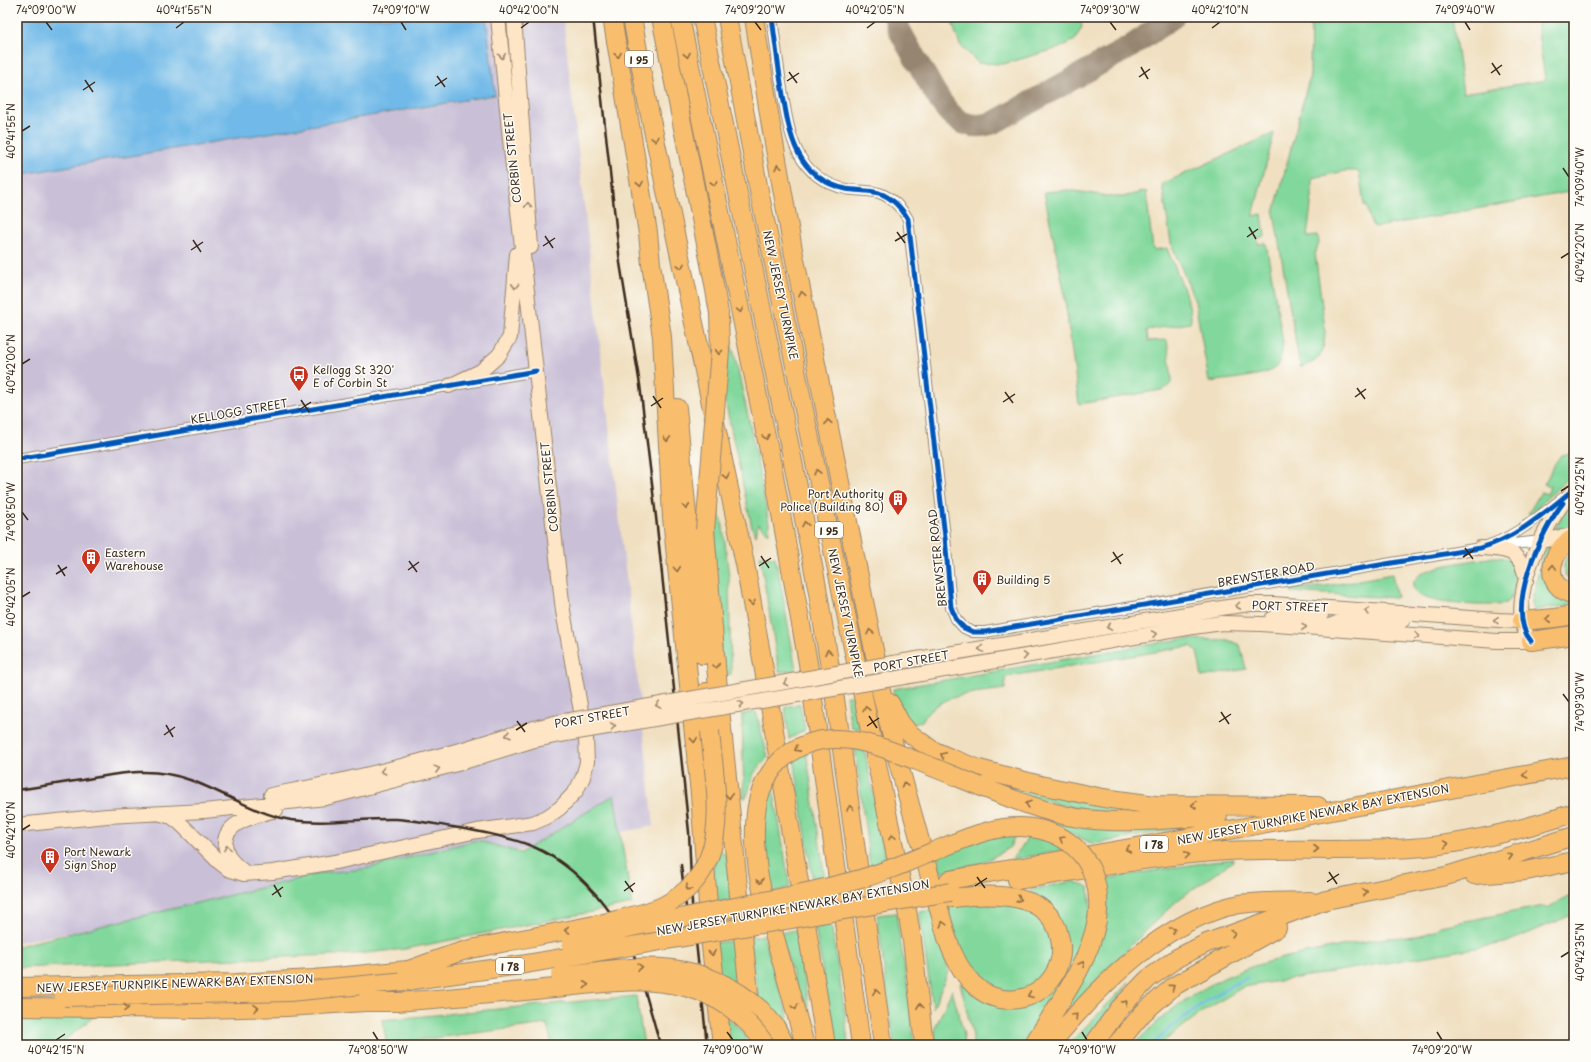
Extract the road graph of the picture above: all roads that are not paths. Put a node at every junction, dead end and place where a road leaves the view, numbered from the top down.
1 (498, 17) edge
2 (514, 17) edge
3 (612, 17) edge
4 (632, 17) edge
5 (661, 17) edge
6 (680, 17) edge
7 (702, 17) edge
8 (727, 17) edge
9 (754, 17) edge
10 (772, 17) edge
11 (519, 219) junction
12 (648, 233) junction
13 (529, 300) junction
14 (536, 371) junction
15 (449, 386) junction
16 (17, 459) edge
17 (1574, 490) edge
18 (705, 530) junction
19 (1574, 536) edge
20 (1540, 541) junction
21 (1480, 548) junction
22 (1526, 582) junction
23 (1574, 595) edge
24 (1341, 609) junction
25 (1406, 613) junction
26 (1574, 615) edge
27 (1522, 621) junction
28 (1261, 624) junction
29 (1322, 629) junction
30 (1574, 635) edge
31 (1531, 641) junction
32 (703, 655) junction
33 (886, 666) junction
34 (560, 728) junction
35 (1571, 767) edge
36 (326, 798) junction
37 (243, 804) junction
38 (1359, 806) junction
39 (118, 812) junction
40 (161, 814) junction
41 (1574, 814) edge
42 (17, 816) edge
43 (17, 825) edge
44 (1526, 829) junction
45 (1574, 830) edge
46 (1574, 836) edge
47 (1574, 861) edge
48 (252, 874) junction
49 (1446, 876) junction
50 (951, 890) junction
51 (1326, 900) junction
52 (571, 945) junction
53 (408, 970) junction
54 (17, 987) edge
55 (64, 991) junction
56 (17, 999) edge
57 (365, 1002) junction
58 (17, 1007) edge
59 (722, 1045) edge
60 (762, 1045) edge
61 (785, 1045) edge
62 (806, 1045) edge
63 (826, 1045) edge
64 (861, 1045) edge
65 (883, 1045) edge
66 (924, 1045) edge
67 (1033, 1045) edge
68 (1050, 1045) edge
69 (1093, 1045) edge
70 (1116, 1045) edge

1 -> 11 main road, CORBIN STREET
13 -> 2 main road, CORBIN STREET
3 -> 12 highway
4 -> 63 highway, I 95
5 -> 18 highway, bridge
6 -> 64 highway
65 -> 7 highway, NEW JERSEY TURNPIKE / I 95
66 -> 8 highway, NEW JERSEY TURNPIKE / I 95
33 -> 9 highway
10 - 21 street, BREWSTER ROAD
11 - 13 main road, CORBIN STREET
11 -> 15 main road
12 -> 32 highway
12 -> 59 highway
13 - 14 main road, CORBIN STREET
14 - 15 street, KELLOGG STREET
14 - 48 main road, CORBIN STREET
15 - 16 street, KELLOGG STREET
17 - 20 main road, BREWSTER ROAD
17 - 21 street, BREWSTER ROAD
18 - 32 highway
18 -> 60 highway
19 - 20 main road, BREWSTER ROAD
23 -> 19 highway
20 - 21 street, BREWSTER ROAD
20 - 22 main road, BREWSTER ROAD
21 - 22 main road
22 - 27 main road, BREWSTER ROAD
25 -> 24 main road, PORT STREET
24 - 28 main road
24 -> 33 main road, PORT STREET
27 -> 25 main road, PORT STREET
25 - 29 main road
26 -> 27 highway
27 - 31 main road, BREWSTER ROAD
28 -> 29 main road, PORT STREET
34 -> 28 main road, PORT STREET, bridge
29 -> 31 main road, PORT STREET
30 - 31 highway
32 -> 53 highway, bridge
33 -> 34 main road, PORT STREET, bridge
38 -> 33 highway
50 -> 33 highway
36 -> 34 main road, PORT STREET
34 -> 37 main road, PORT STREET
35 -> 38 highway, NEW JERSEY TURNPIKE NEWARK BAY EXTENSION / I 78
36 - 37 main road, PORT STREET
48 -> 36 main road
37 - 39 main road
37 - 40 main road
38 -> 50 highway, NEW JERSEY TURNPIKE NEWARK BAY EXTENSION / I 78
38 -> 62 highway, bridge
39 - 40 main road
39 - 42 main road
39 - 43 main road
40 - 48 main road, CORBIN STREET
41 - 44 highway, I 78
44 - 45 highway, I 78
44 - 49 highway
50 -> 44 highway, NEW JERSEY TURNPIKE NEWARK BAY EXTENSION / I 78
49 -> 46 highway
47 - 49 highway
51 -> 49 highway
50 - 52 highway, NEW JERSEY TURNPIKE NEWARK BAY EXTENSION / I 78, bridge
50 - 55 highway, NEW JERSEY TURNPIKE NEWARK BAY EXTENSION / I 78, bridge
68 -> 51 highway
69 -> 51 highway
70 -> 51 highway
52 - 53 highway, NEW JERSEY TURNPIKE NEWARK BAY EXTENSION / I 78, bridge
67 -> 52 highway, bridge
53 - 55 highway, NEW JERSEY TURNPIKE NEWARK BAY EXTENSION / I 78
54 - 55 highway, NEW JERSEY TURNPIKE NEWARK BAY EXTENSION / I 78
55 - 56 highway, NEW JERSEY TURNPIKE NEWARK BAY EXTENSION / I 78
58 -> 57 highway
57 -> 60 highway, bridge
57 -> 61 highway, bridge

